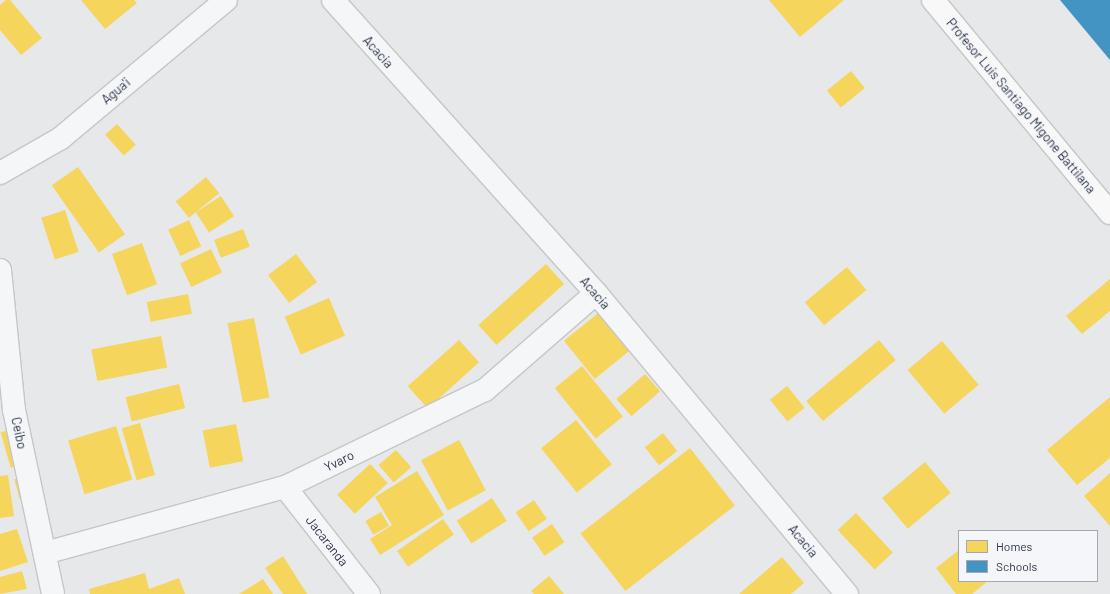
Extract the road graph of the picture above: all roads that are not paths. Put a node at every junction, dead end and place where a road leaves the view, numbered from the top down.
1 (226, 0) edge
2 (333, 0) edge
3 (936, 1) edge
4 (0, 173) edge
5 (1110, 212) edge
6 (0, 270) edge
7 (596, 293) junction
8 (7, 412) edge
9 (285, 487) junction
10 (45, 553) junction
11 (52, 594) edge
12 (369, 594) edge
13 (847, 594) edge

1 - 4 street, Agua'i
2 - 7 street, Acacia
3 - 5 main road, Profesor Luis Santiago Migone Battilana
6 - 8 street, Ceibo
7 - 9 street, Yvaro
7 - 13 street, Acacia
8 - 10 street, Ceibo
9 - 10 street, Yvaro
9 - 12 street, Jacaranda
10 - 11 street, Ceibo

